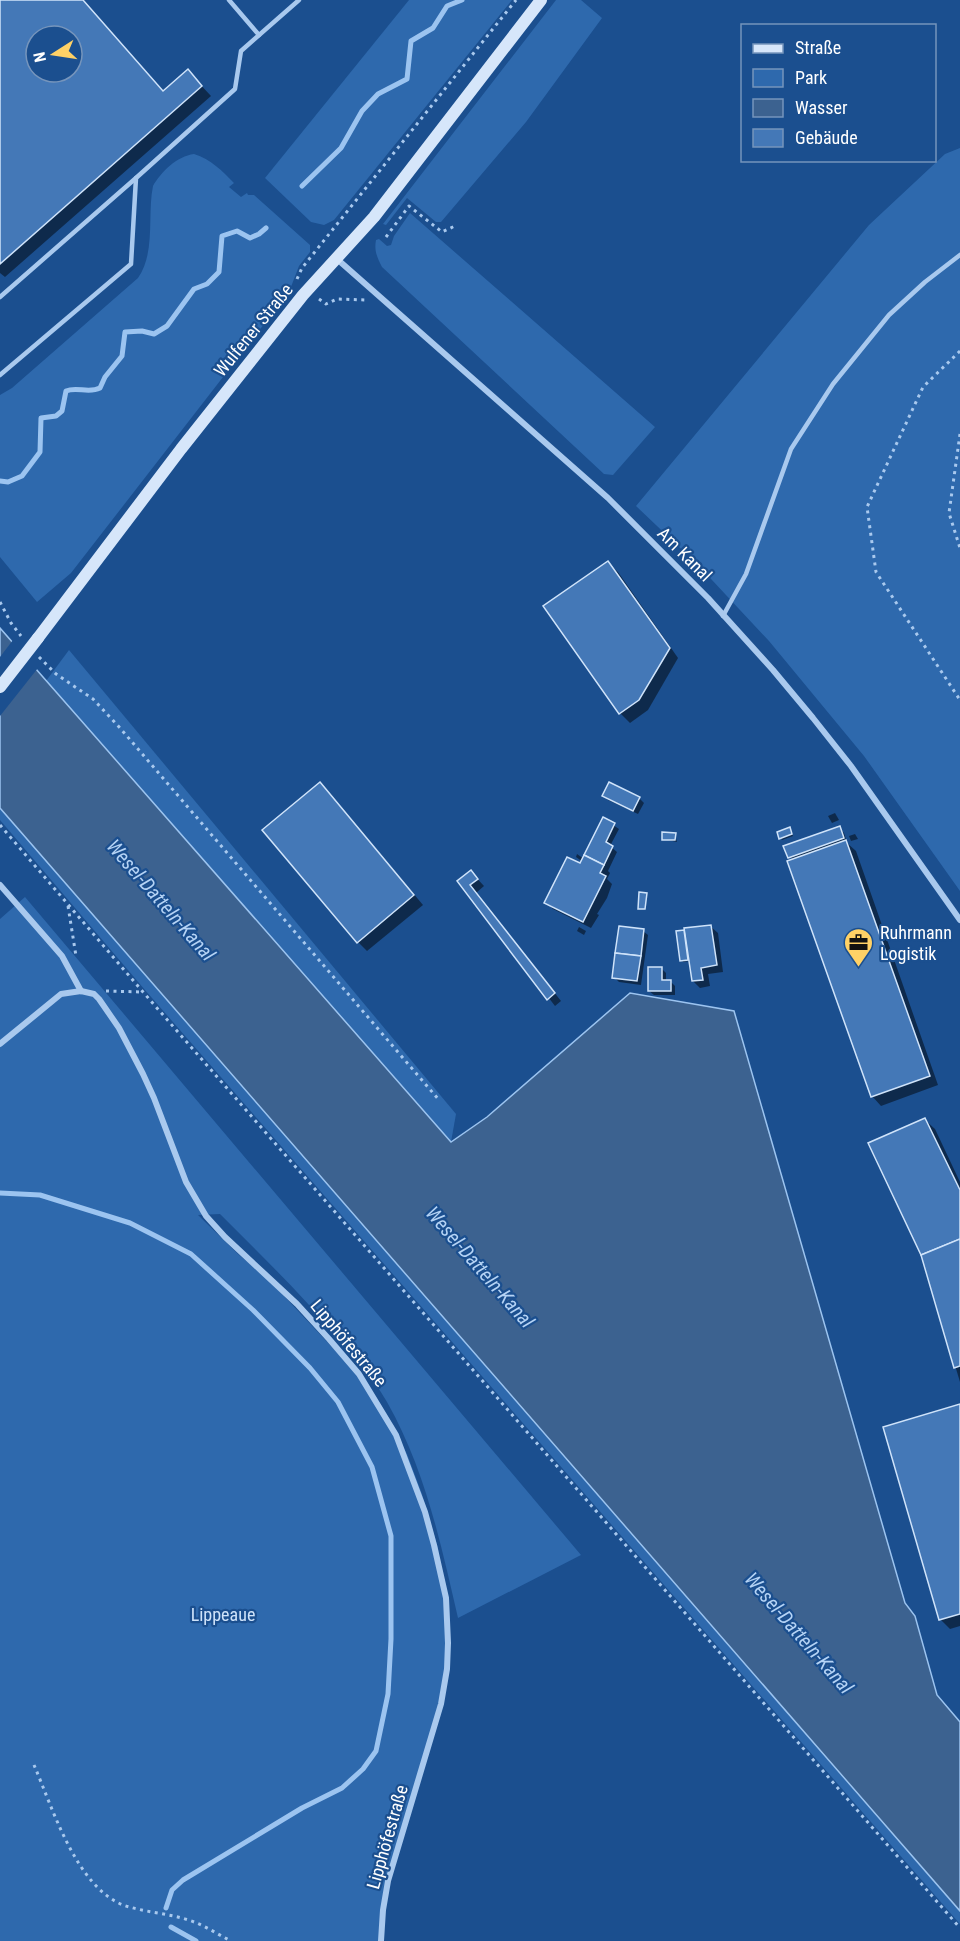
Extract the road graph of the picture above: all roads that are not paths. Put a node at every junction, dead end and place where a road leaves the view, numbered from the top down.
1 (228, 0) edge
2 (299, 0) edge
3 (541, 0) edge
4 (259, 35) junction
5 (136, 178) junction
6 (960, 255) edge
7 (337, 259) junction
8 (0, 297) edge
9 (0, 375) edge
10 (723, 616) junction
11 (0, 687) edge
12 (0, 885) edge
13 (960, 920) edge
14 (81, 991) junction
15 (0, 1044) edge
16 (381, 1941) edge

1 - 4 lane
2 - 4 lane
3 - 7 main road, Wulfener Straße
4 - 5 lane
5 - 8 lane
5 - 9 lane
6 - 10 lane
7 - 10 street, Am Kanal
7 - 11 main road, Wulfener Straße, bridge
10 - 13 street, Am Kanal
12 - 14 street
14 - 15 street
14 - 16 street, Lipphöfestraße

